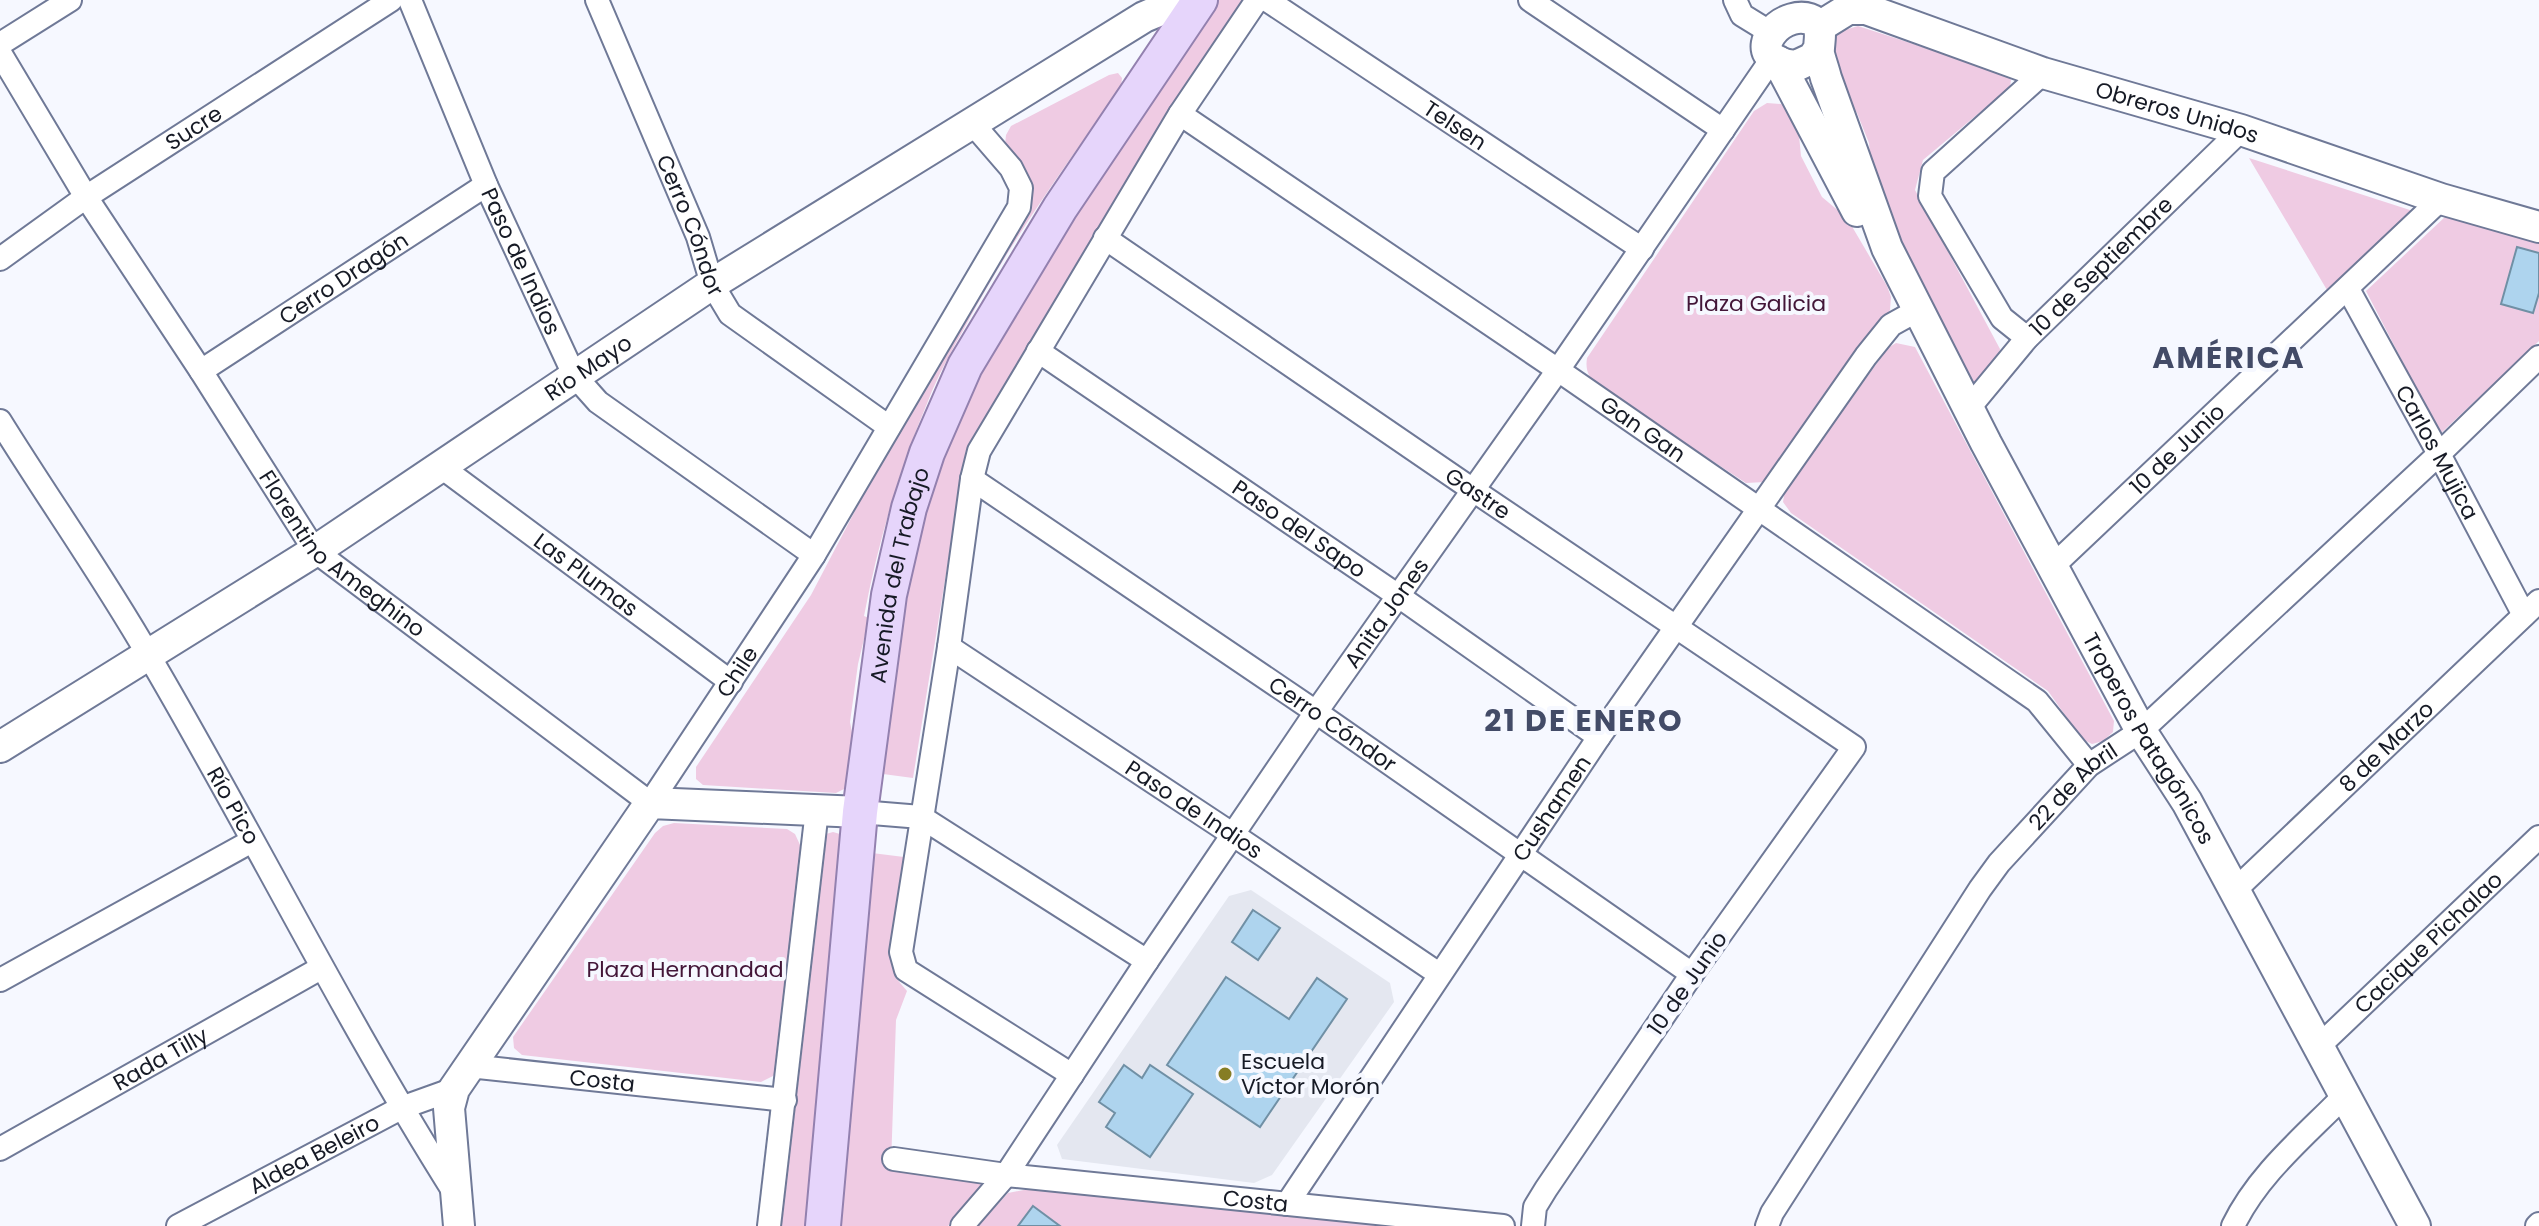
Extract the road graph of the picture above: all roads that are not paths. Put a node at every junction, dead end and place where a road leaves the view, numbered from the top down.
1 (70, 0) edge
2 (391, 0) edge
3 (410, 0) edge
4 (597, 0) edge
5 (1185, 0) edge
6 (1200, 0) edge
7 (1257, 0) edge
8 (1267, 0) edge
9 (1530, 0) edge
10 (1735, 0) edge
11 (1807, 22) edge
12 (1771, 35) edge
13 (0, 44) edge
14 (0, 53) edge
15 (2043, 73) junction
16 (1180, 114) junction
17 (973, 124) junction
18 (1723, 130) junction
19 (2241, 130) junction
20 (486, 185) junction
21 (86, 197) junction
22 (2441, 199) junction
23 (2539, 227) edge
24 (1105, 238) junction
25 (1887, 248) junction
26 (1642, 249) junction
27 (0, 259) edge
28 (712, 284) junction
29 (2348, 289) junction
30 (1918, 310) junction
31 (2027, 338) junction
32 (1038, 351) junction
33 (2539, 357) edge
34 (1558, 370) junction
35 (201, 371) junction
36 (574, 375) junction
37 (1969, 408) junction
38 (889, 427) junction
39 (2, 430) edge
40 (2439, 454) junction
41 (440, 466) junction
42 (972, 479) junction
43 (1473, 490) junction
44 (1760, 507) junction
45 (315, 551) junction
46 (814, 555) junction
47 (2052, 567) junction
48 (1397, 595) junction
49 (2532, 608) edge
50 (1677, 628) junction
51 (949, 647) junction
52 (148, 654) junction
53 (731, 682) junction
54 (1316, 712) junction
55 (2141, 731) junction
56 (1599, 737) junction
57 (0, 747) edge
58 (1854, 747) joint
59 (2089, 765) junction
60 (650, 803) junction
61 (817, 810) junction
62 (860, 812) junction
63 (921, 817) junction
64 (1232, 834) junction
65 (2538, 839) edge
66 (252, 841) junction
67 (1521, 853) junction
68 (2234, 891) junction
69 (1147, 961) junction
70 (321, 968) junction
71 (1439, 974) junction
72 (1692, 974) junction
73 (0, 980) edge
74 (2318, 1047) junction
75 (1072, 1075) junction
76 (462, 1077) junction
77 (2345, 1095) junction
78 (785, 1100) junction
79 (401, 1108) junction
80 (0, 1149) edge
81 (894, 1159) dead end
82 (1006, 1175) junction
83 (456, 1196) junction
84 (1287, 1204) junction
85 (178, 1226) edge
86 (459, 1226) edge
87 (769, 1226) edge
88 (823, 1226) edge
89 (962, 1226) edge
90 (1503, 1226) edge
91 (1533, 1226) edge
92 (1767, 1226) edge
93 (2233, 1226) edge
94 (2415, 1226) edge

1 - 13 street
2 - 21 street, Sucre
3 - 20 street, Paso de Indios
4 - 28 street, Cerro Cóndor
5 - 17 street, Río Mayo
6 - 62 main road, Avenida del Trabajo
7 - 16 street
8 - 26 street, Telsen
9 - 18 street
10 - 12 street
11 - 12 street
11 - 12 street
11 - 15 street, Obreros Unidos
11 - 25 street, Troperos Patagónicos
12 - 18 street, Anita Jones
12 - 25 street, Troperos Patagónicos
14 - 21 street, Florentino Ameghino
15 - 19 street, Obreros Unidos
15 - 31 street
16 - 24 street
16 - 34 street, Gan Gan
17 - 28 street, Río Mayo
17 - 38 street, Chile
18 - 26 street, Anita Jones
19 - 22 street, Obreros Unidos
19 - 31 street, 10 de Septiembre
20 - 35 street, Cerro Dragón
20 - 36 street, Paso de Indios
21 - 27 street, Sucre
21 - 35 street, Florentino Ameghino
22 - 23 street, Obreros Unidos
22 - 29 street, 10 de Junio
24 - 32 street
24 - 43 street, Gastre
25 - 30 street, Troperos Patagónicos
26 - 34 street, Anita Jones
28 - 36 street, Río Mayo
28 - 38 street, Cerro Cóndor
29 - 40 street, Carlos Mujica
29 - 47 street, 10 de Junio
30 - 37 street, Troperos Patagónicos
30 - 44 street, Cushamen
31 - 37 street, 10 de Septiembre
32 - 42 street
32 - 48 street, Paso del Sapo
33 - 40 street, 22 de Abril
34 - 43 street, Anita Jones
34 - 44 street, Gan Gan
35 - 45 street, Florentino Ameghino
36 - 41 street, Río Mayo
36 - 46 street, Paso de Indios
37 - 47 street, Troperos Patagónicos
38 - 46 street, Chile
39 - 52 street, Río Pico
40 - 49 street, Carlos Mujica
40 - 55 street, 22 de Abril
41 - 45 street, Río Mayo
41 - 53 street, Las Plumas
42 - 51 street
42 - 54 street, Cerro Cóndor
43 - 48 street, Anita Jones
43 - 50 street, Gastre
44 - 50 street, Cushamen
44 - 59 street, Gan Gan
45 - 52 street, Río Mayo
45 - 60 street, Florentino Ameghino
46 - 53 street, Chile
47 - 55 street, Troperos Patagónicos
48 - 54 street, Anita Jones
48 - 56 street, Paso del Sapo
49 - 68 street, 8 de Marzo
50 - 56 street, Cushamen
50 - 58 street, Gastre
51 - 63 street
51 - 64 street, Paso de Indios
52 - 57 street, Río Mayo
52 - 66 street, Río Pico
53 - 60 street, Chile
54 - 64 street, Anita Jones
54 - 67 street, Cerro Cóndor
55 - 59 street, 22 de Abril
55 - 68 street, Troperos Patagónicos
56 - 67 street, Cushamen
58 - 72 street, 10 de Junio
59 - 92 street, 22 de Abril
60 - 61 street
60 - 76 street, Chile
61 - 62 street
61 - 78 street
62 - 63 street
62 - 88 main road, Avenida del Trabajo
63 - 69 street
63 - 75 street
64 - 69 street, Anita Jones
64 - 71 street, Paso de Indios
65 - 74 street, Cacique Pichalao
66 - 70 street, Río Pico
66 - 73 street
67 - 71 street, Cushamen
67 - 72 street, Cerro Cóndor
68 - 74 street, Troperos Patagónicos
69 - 75 street, Anita Jones
70 - 79 street, Río Pico
70 - 80 street, Rada Tilly
71 - 84 street, Cushamen
72 - 91 street, 10 de Junio
74 - 77 street, Troperos Patagónicos
75 - 82 street, Anita Jones
76 - 78 street, Costa
76 - 79 street, Aldea Beleiro
76 - 83 street, Chile
77 - 93 street
77 - 94 street, Troperos Patagónicos
78 - 87 street
79 - 83 street, Río Pico
79 - 85 street, Aldea Beleiro
81 - 82 street, Costa
82 - 84 street, Costa
82 - 89 street
83 - 86 street, Chile
84 - 90 street, Costa

